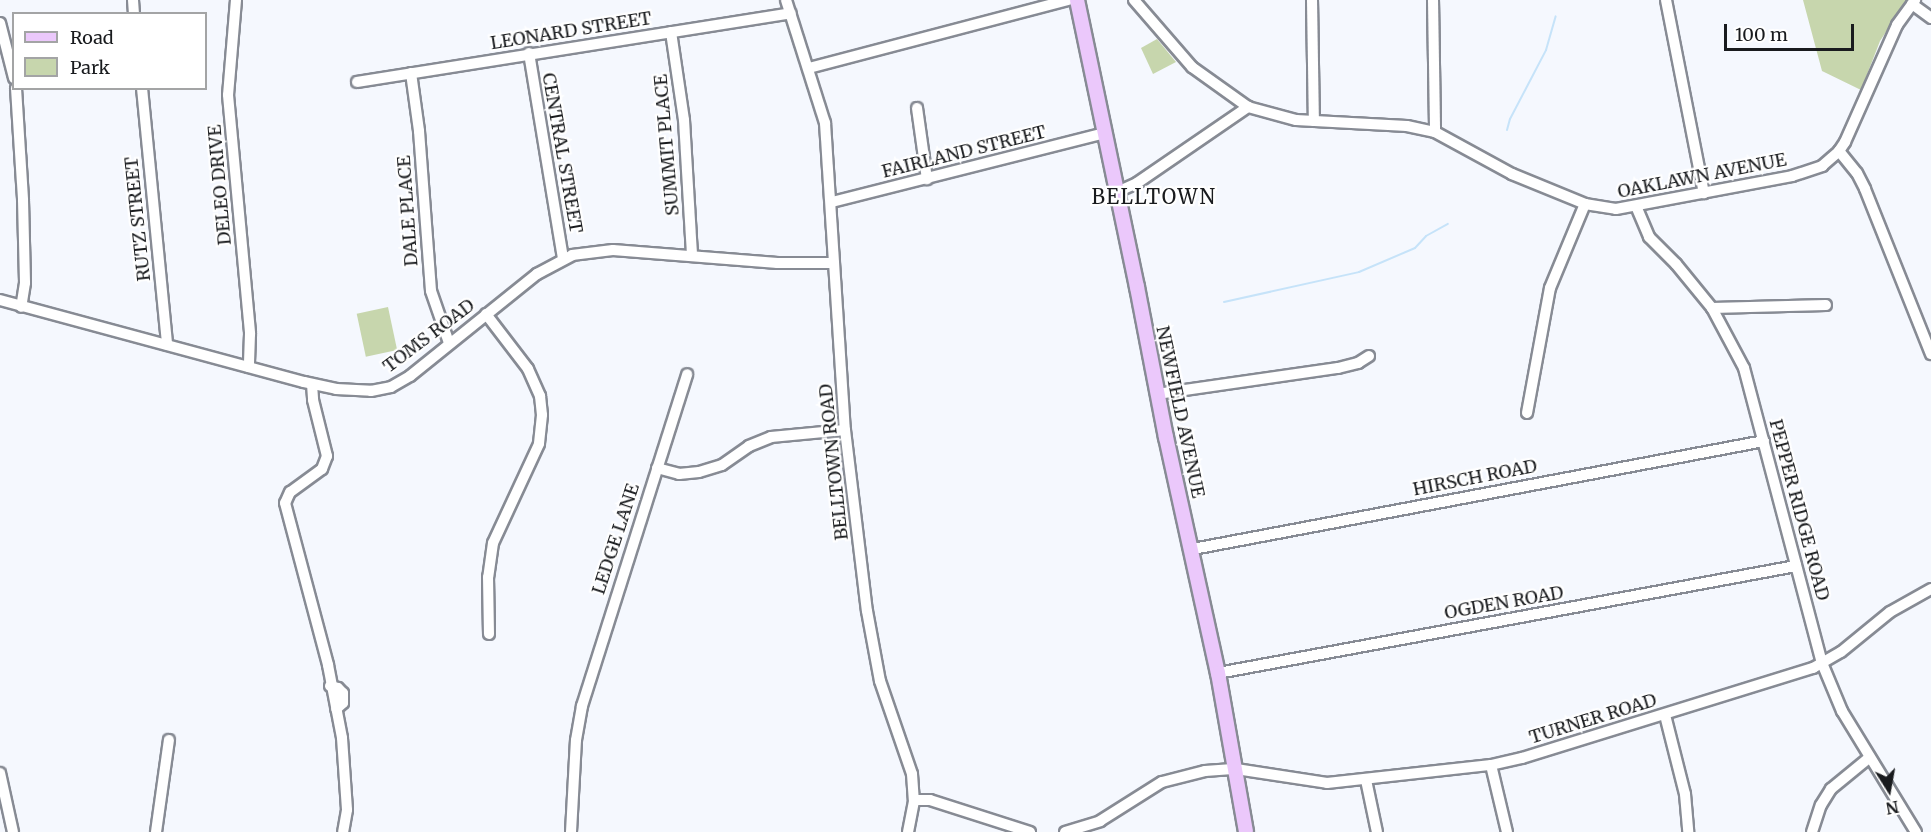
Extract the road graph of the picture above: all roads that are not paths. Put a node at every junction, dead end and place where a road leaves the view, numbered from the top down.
1 (236, 0) edge
2 (786, 0) edge
3 (1068, 0) edge
4 (1077, 0) edge
5 (1134, 0) edge
6 (1312, 0) edge
7 (1433, 0) edge
8 (1666, 0) edge
9 (1913, 2) edge
10 (791, 13) junction
11 (1931, 18) edge
12 (0, 24) edge
13 (671, 32) junction
14 (529, 53) junction
15 (810, 68) junction
16 (12, 70) edge
17 (411, 73) junction
18 (357, 81) dead end
19 (16, 90) edge
20 (142, 90) edge
21 (1248, 107) junction
22 (917, 108) dead end
23 (1314, 121) junction
24 (1435, 132) junction
25 (1104, 133) junction
26 (1839, 151) junction
27 (927, 178) junction
28 (1117, 192) junction
29 (1704, 193) junction
30 (832, 202) junction
31 (1585, 204) junction
32 (1636, 207) junction
33 (692, 256) junction
34 (563, 259) junction
35 (834, 263) junction
36 (0, 300) edge
37 (1826, 305) dead end
38 (21, 307) junction
39 (1712, 308) junction
40 (486, 314) junction
41 (449, 344) junction
42 (167, 345) junction
43 (1931, 354) edge
44 (1369, 356) dead end
45 (249, 367) junction
46 (687, 374) dead end
47 (312, 384) junction
48 (1157, 394) junction
49 (1527, 413) dead end
50 (845, 430) junction
51 (1764, 441) junction
52 (657, 468) junction
53 (1193, 549) junction
54 (1796, 566) junction
55 (1931, 590) edge
56 (489, 634) dead end
57 (1822, 663) junction
58 (1218, 673) junction
59 (1665, 715) junction
60 (169, 740) dead end
61 (1870, 757) junction
62 (1491, 765) junction
63 (1236, 769) junction
64 (0, 773) edge
65 (1366, 780) junction
66 (914, 800) junction
67 (13, 832) edge
68 (156, 832) edge
69 (343, 832) edge
70 (571, 832) edge
71 (908, 832) edge
72 (1030, 832) edge
73 (1065, 832) edge
74 (1246, 832) edge
75 (1377, 832) edge
76 (1507, 832) edge
77 (1688, 832) edge
78 (1812, 832) edge
79 (1916, 832) edge

1 - 45 street, DELEO DRIVE
2 - 10 street, BELLTOWN ROAD
3 - 15 street
4 - 25 main road, NEWFIELD AVENUE
5 - 21 street, OAKLAWN AVENUE
6 - 23 street
7 - 24 street
8 - 29 street
9 - 11 street
9 - 26 street, OAKLAWN AVENUE
10 - 13 street, LEONARD STREET
10 - 15 street, BELLTOWN ROAD
12 - 16 street
13 - 14 street, LEONARD STREET
13 - 33 street, SUMMIT PLACE
14 - 17 street, LEONARD STREET
14 - 34 street, CENTRAL STREET
15 - 30 street, BELLTOWN ROAD
17 - 18 street, LEONARD STREET
17 - 41 street, DALE PLACE
19 - 38 street
20 - 42 street, RUTZ STREET
21 - 23 street, OAKLAWN AVENUE
21 - 28 street
22 - 27 street
23 - 24 street, OAKLAWN AVENUE
24 - 31 street, OAKLAWN AVENUE
25 - 27 street, FAIRLAND STREET
25 - 28 main road, NEWFIELD AVENUE
26 - 29 street, OAKLAWN AVENUE
26 - 43 street
27 - 30 street, FAIRLAND STREET
28 - 48 main road, NEWFIELD AVENUE
29 - 32 street, OAKLAWN AVENUE
30 - 35 street, BELLTOWN ROAD
31 - 32 street, OAKLAWN AVENUE
31 - 49 street
32 - 39 street, PEPPER RIDGE ROAD
33 - 34 street, TOMS ROAD
33 - 35 street, TOMS ROAD
34 - 40 street, TOMS ROAD
35 - 50 street, BELLTOWN ROAD
36 - 38 street, TOMS ROAD
37 - 39 street
38 - 42 street, TOMS ROAD
39 - 51 street, PEPPER RIDGE ROAD
40 - 41 street, TOMS ROAD
40 - 56 street
41 - 47 street, TOMS ROAD
42 - 45 street, TOMS ROAD
44 - 48 street
45 - 47 street, TOMS ROAD
46 - 52 street
47 - 69 street
48 - 53 main road, NEWFIELD AVENUE
50 - 52 street, LEDGE LANE
50 - 66 street, BELLTOWN ROAD
51 - 53 street, HIRSCH ROAD
51 - 54 street, PEPPER RIDGE ROAD
52 - 70 street, LEDGE LANE
53 - 58 main road, NEWFIELD AVENUE
54 - 57 street, PEPPER RIDGE ROAD
54 - 58 street, OGDEN ROAD
55 - 57 street, TURNER ROAD
57 - 59 street, TURNER ROAD
57 - 61 street, PEPPER RIDGE ROAD
58 - 63 main road, NEWFIELD AVENUE
59 - 62 street, TURNER ROAD
59 - 77 street
60 - 68 street
61 - 78 street
61 - 79 street, PEPPER RIDGE ROAD
62 - 65 street, TURNER ROAD
62 - 76 street
63 - 65 street, TURNER ROAD
63 - 73 street
63 - 74 main road, NEWFIELD AVENUE
64 - 67 street
65 - 75 street
66 - 71 street, BELLTOWN ROAD
66 - 72 street

